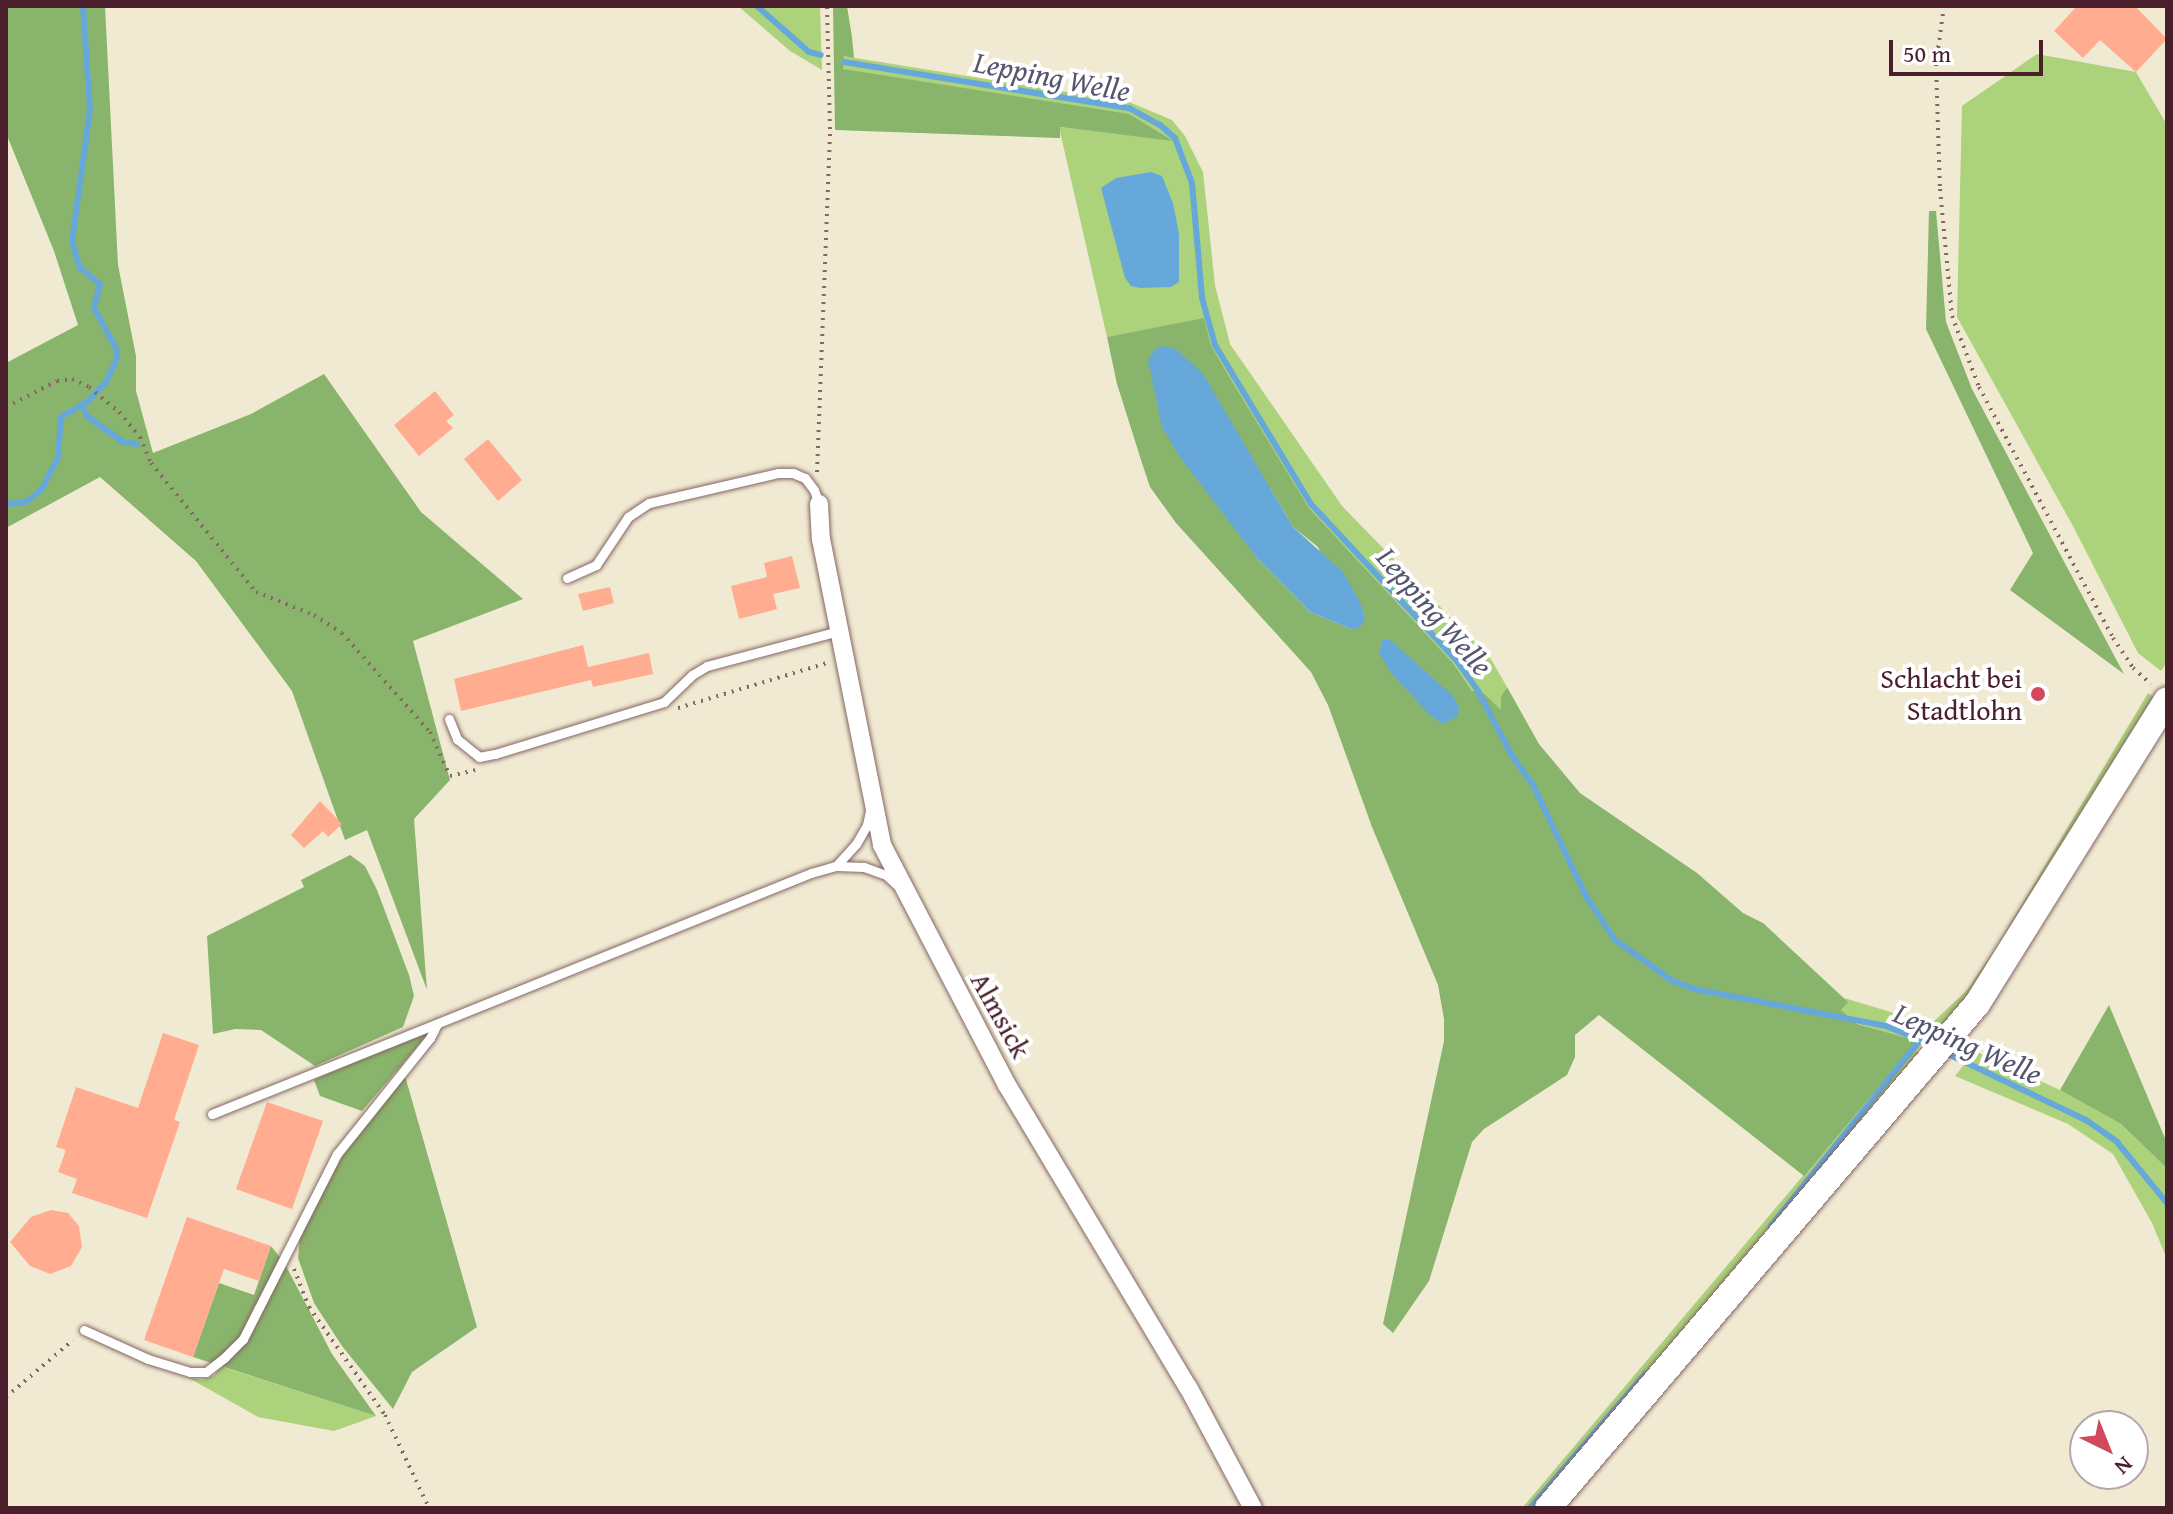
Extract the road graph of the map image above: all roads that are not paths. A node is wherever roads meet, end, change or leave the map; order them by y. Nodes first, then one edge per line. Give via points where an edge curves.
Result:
1 (816, 497) joint
2 (567, 578) dead end
3 (839, 631) junction
4 (2162, 694) edge
5 (449, 719) dead end
6 (871, 804) junction
7 (836, 866) junction
8 (903, 889) junction
9 (437, 1024) junction
10 (212, 1114) dead end
11 (84, 1330) road end
12 (1253, 1508) edge
13 (1548, 1508) edge

1 - 2 lane via 805,478 778,473 649,503 628,517 596,565
1 - 3 street, Almsick
3 - 5 lane via 707,666 664,702 643,711 495,754 479,757 457,739
3 - 6 street, Almsick
4 - 13 street via 2015,947 1955,1033
6 - 7 lane via 867,825
6 - 8 street, Almsick via 882,845
7 - 8 lane via 864,867
7 - 9 lane
8 - 12 street, Almsick via 1007,1085 1188,1387
9 - 10 lane
9 - 11 lane via 337,1154 243,1339 206,1372 148,1359

